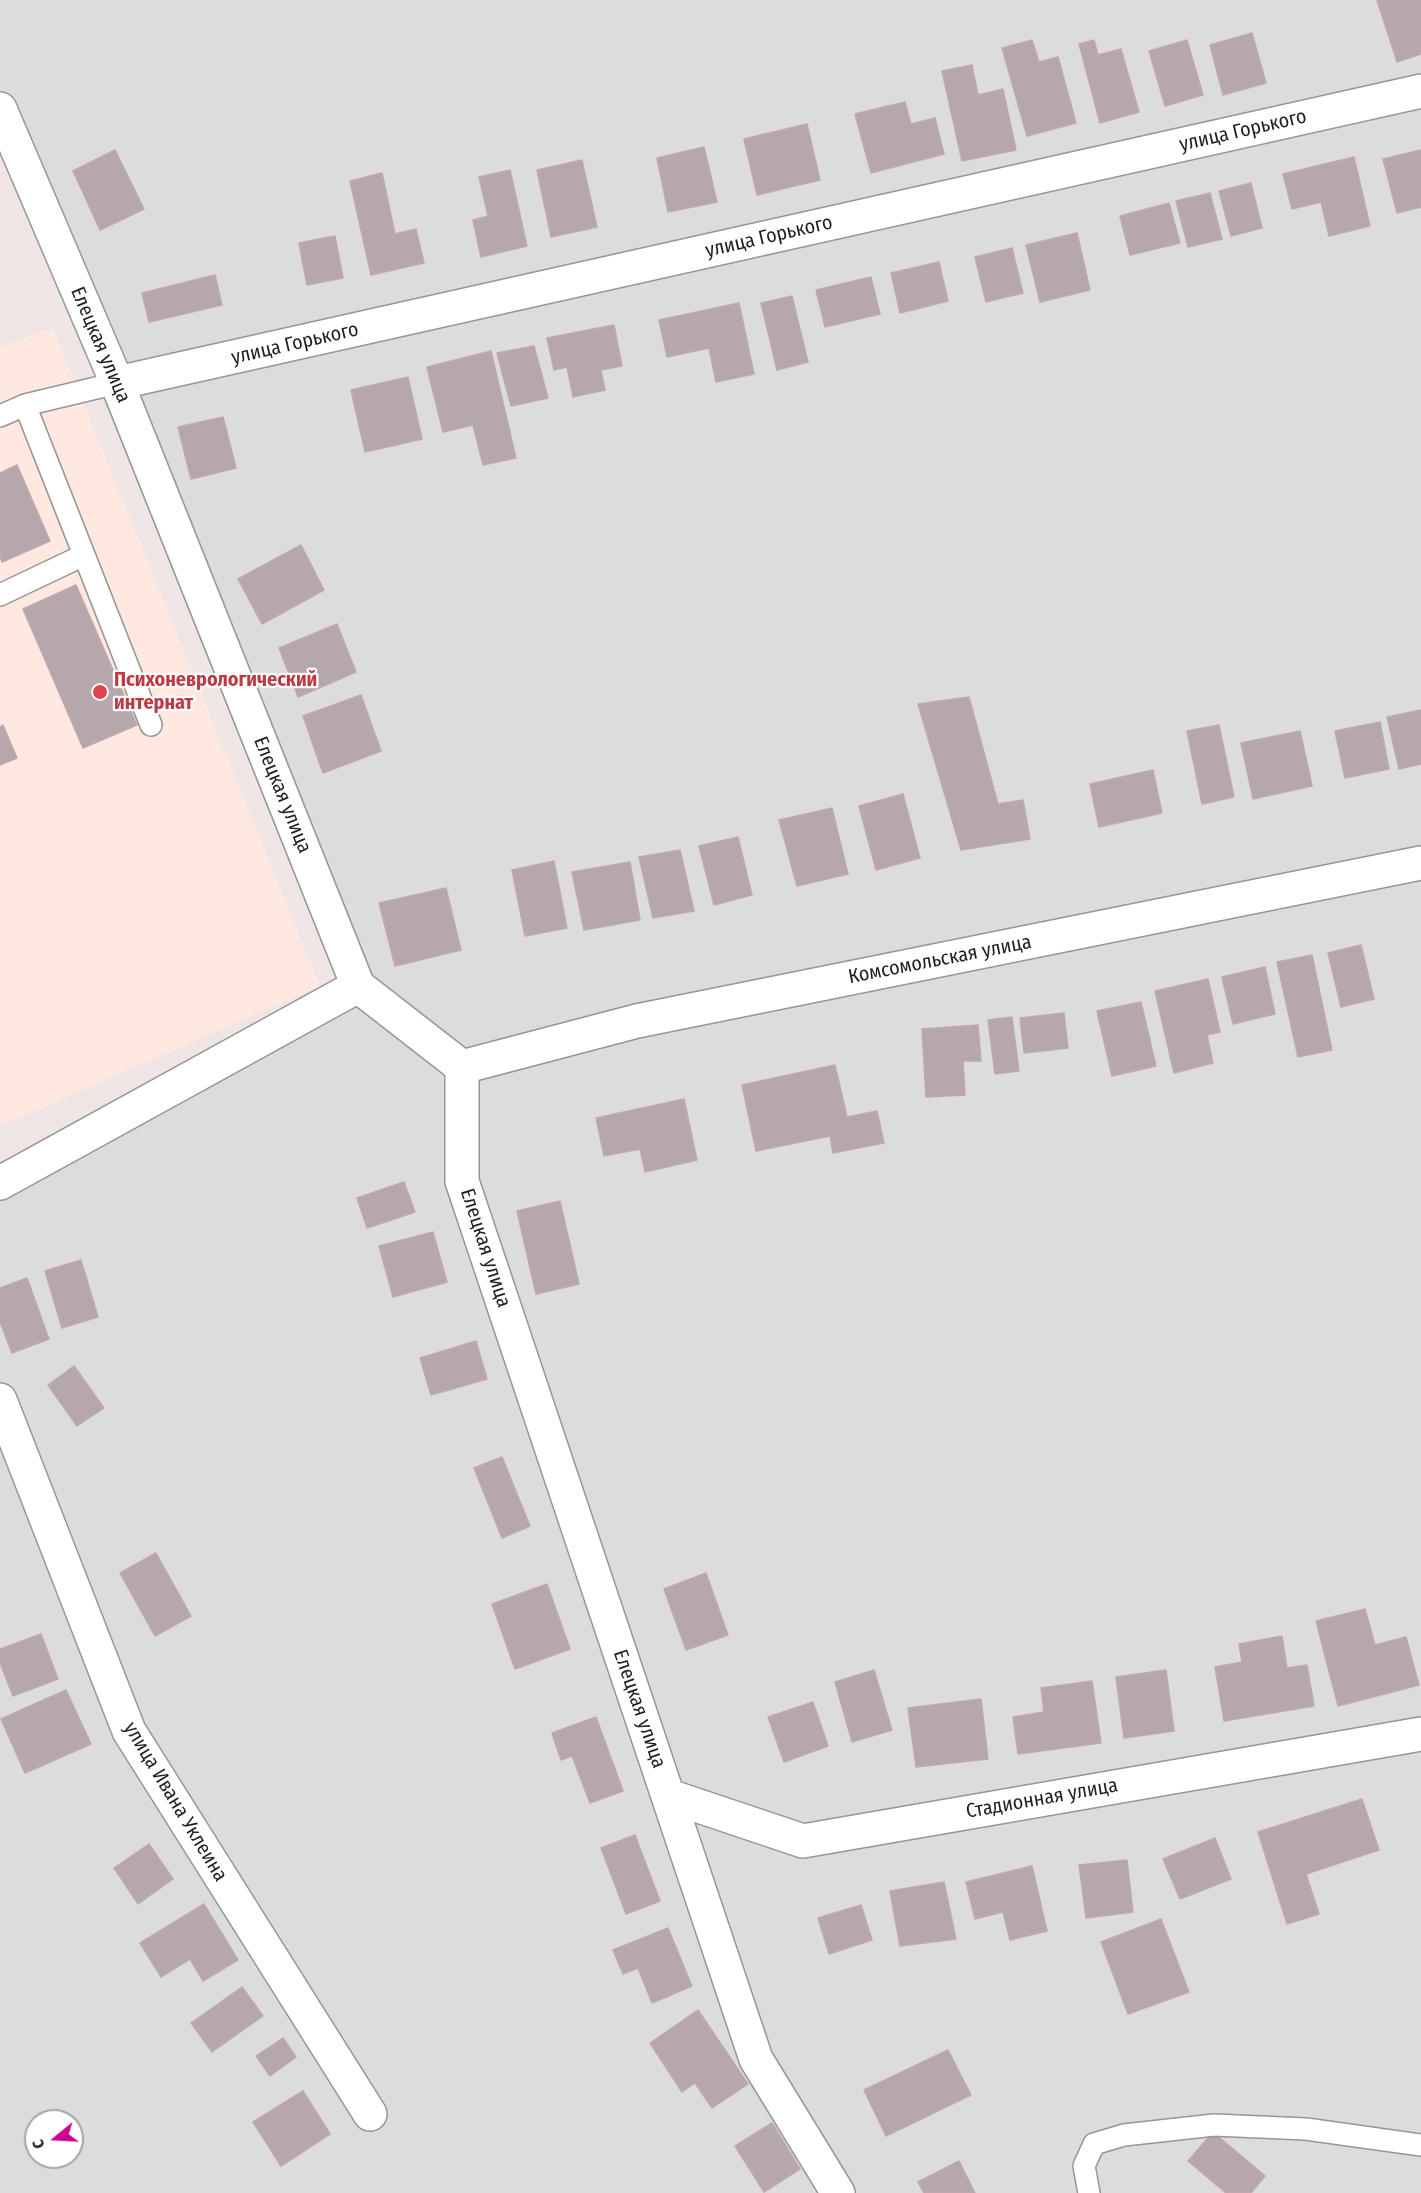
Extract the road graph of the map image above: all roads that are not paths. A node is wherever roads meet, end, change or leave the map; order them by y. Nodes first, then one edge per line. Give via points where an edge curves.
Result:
1 (1421, 91) edge
2 (0, 109) edge
3 (117, 383) junction
4 (25, 405) junction
5 (0, 416) edge
6 (84, 555) junction
7 (0, 595) edge
8 (152, 725) dead end
9 (1421, 863) edge
10 (358, 986) junction
11 (462, 1067) junction
12 (0, 1183) edge
13 (0, 1400) edge
14 (1421, 1734) edge
15 (669, 1796) junction
16 (370, 2114) dead end
17 (1421, 2145) edge
18 (838, 2193) edge
19 (1089, 2193) edge

1 - 3 street, улица Горького
2 - 3 street, Елецкая улица
3 - 4 lane
3 - 10 street, Елецкая улица
4 - 5 lane
4 - 6 lane
6 - 7 lane
6 - 8 lane
9 - 11 street, Комсомольская улица via 636,1022
10 - 11 street
10 - 12 street
11 - 15 street, Елецкая улица via 462,1181
13 - 16 street, улица Ивана Уклеина via 129,1731
14 - 15 street, Стадионная улица via 803,1841
15 - 18 street, Елецкая улица via 756,2059
17 - 19 lane via 1306,2129 1225,2126 1124,2135 1094,2144 1084,2166

